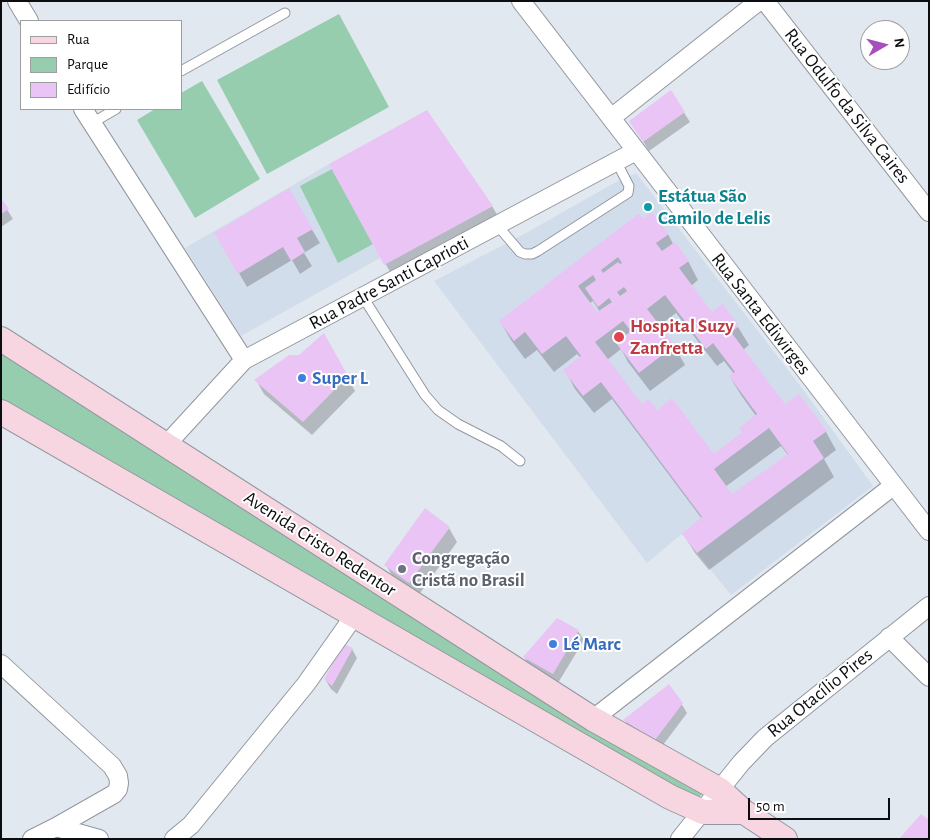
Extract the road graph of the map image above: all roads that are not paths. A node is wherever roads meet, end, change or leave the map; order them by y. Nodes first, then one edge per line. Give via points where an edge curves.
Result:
1 (17, 1) edge
2 (521, 1) edge
3 (759, 1) edge
4 (764, 1) edge
5 (285, 13) dead end
6 (29, 20) edge
7 (182, 70) edge
8 (112, 110) edge
9 (87, 116) edge
10 (611, 118) junction
11 (636, 151) junction
12 (616, 160) junction
13 (929, 212) edge
14 (496, 225) junction
15 (363, 297) junction
16 (1, 339) edge
17 (244, 360) junction
18 (1, 412) edge
19 (166, 445) junction
20 (520, 461) dead end
21 (893, 486) junction
22 (929, 531) edge
23 (929, 606) edge
24 (354, 616) junction
25 (889, 637) junction
26 (1, 664) edge
27 (929, 677) edge
28 (593, 719) junction
29 (720, 790) junction
30 (702, 812) junction
31 (744, 812) junction
32 (56, 827) junction
33 (32, 839) edge
34 (99, 839) edge
35 (174, 839) edge
36 (680, 839) edge
37 (786, 839) edge

1 - 6 street
2 - 10 street, Rua Santa Ediwirges
3 - 10 street
4 - 13 street, Rua Odulfo da Silva Caires
5 - 7 lane
8 - 9 lane
9 - 17 street
10 - 11 street, Rua Santa Ediwirges
11 - 12 street, Rua Padre Santi Caprioti
11 - 21 street, Rua Santa Ediwirges
12 - 14 street, Rua Padre Santi Caprioti
12 - 14 lane via 630,186 628,193 538,251 532,254 520,252
14 - 15 street, Rua Padre Santi Caprioti
15 - 17 street, Rua Padre Santi Caprioti
15 - 20 lane via 424,395 438,410 501,446
16 - 19 main road, Avenida Cristo Redentor
17 - 19 street, Rua Padre Santi Caprioti
18 - 24 main road
19 - 28 main road, Avenida Cristo Redentor
21 - 22 street, Rua Santa Ediwirges
21 - 28 street
23 - 25 street, Rua Otacílio Pires
24 - 30 main road via 670,797
24 - 35 street via 306,684 191,824
25 - 27 street
25 - 29 street, Rua Otacílio Pires via 764,738
26 - 32 street via 112,766 118,776 118,789 114,794
28 - 29 main road, Avenida Cristo Redentor
29 - 30 street, Rua Otacílio Pires
29 - 31 main road, Avenida Cristo Redentor
30 - 31 main road
30 - 36 street, Rua Otacílio Pires
31 - 37 main road, Avenida Cristo Redentor
32 - 33 street
32 - 34 street

